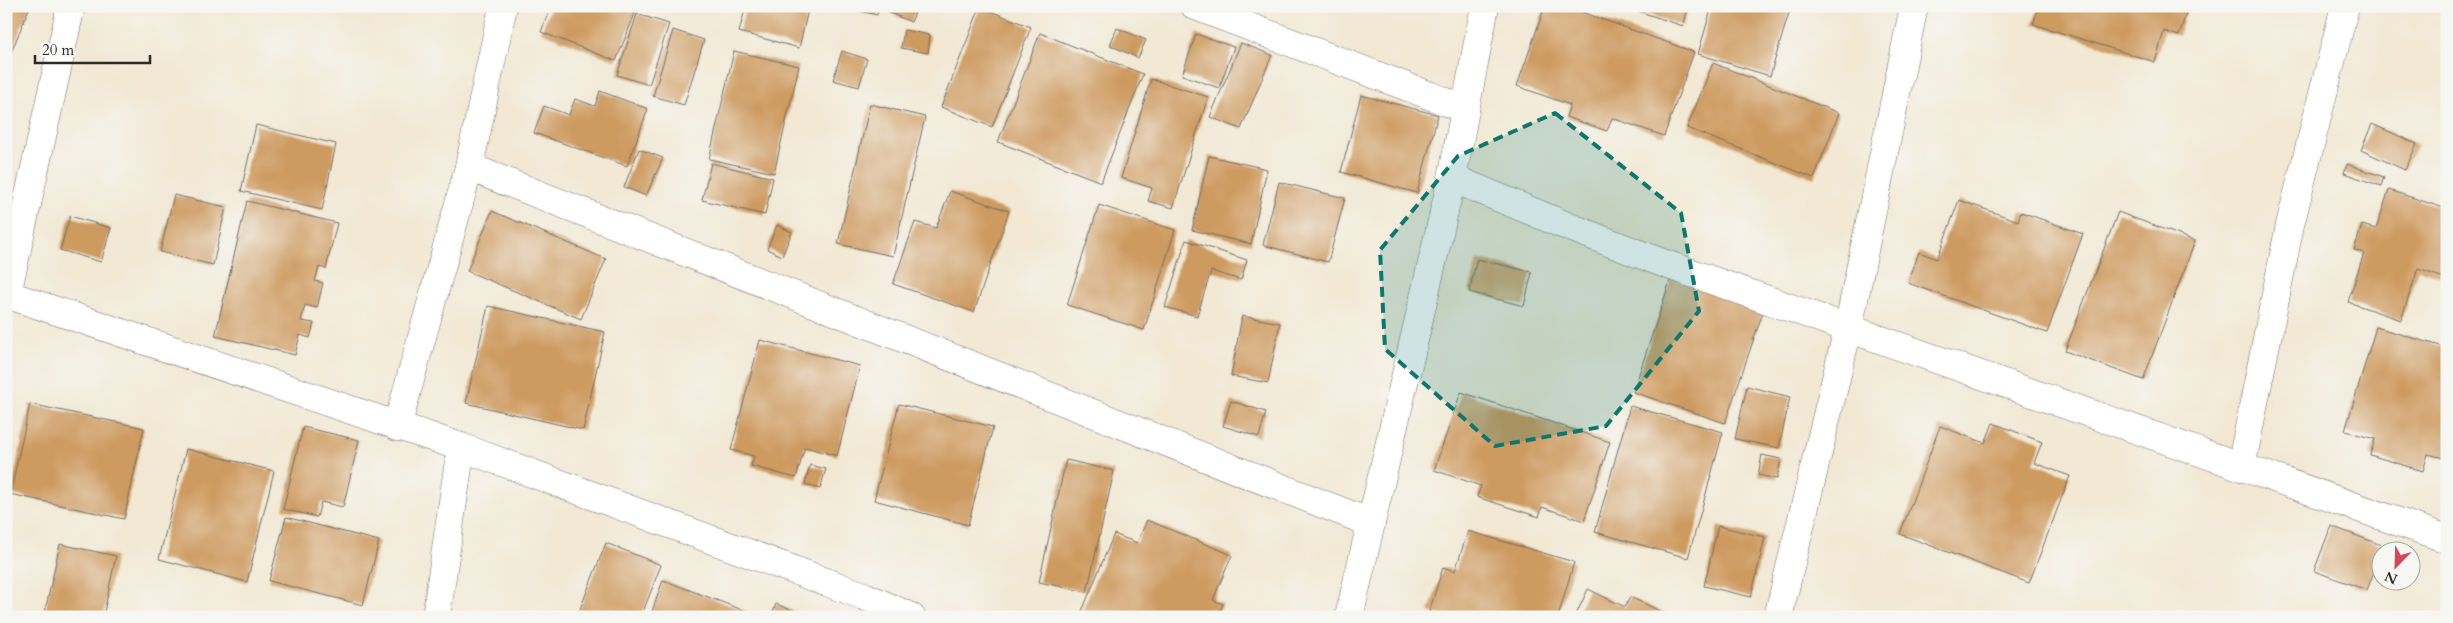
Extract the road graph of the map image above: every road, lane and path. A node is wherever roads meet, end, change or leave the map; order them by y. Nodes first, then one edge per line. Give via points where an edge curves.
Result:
1 (71, 6) edge
2 (503, 6) edge
3 (1195, 6) edge
4 (1485, 6) edge
5 (1914, 6) edge
6 (2345, 6) edge
7 (1465, 108) junction
8 (469, 166) junction
9 (1452, 178) junction
10 (6, 294) edge
11 (1848, 329) junction
12 (397, 427) junction
13 (461, 447) junction
14 (2241, 467) junction
15 (1371, 523) junction
16 (2447, 539) edge
17 (862, 607) edge
18 (436, 617) edge
19 (911, 617) edge
20 (1349, 617) edge
21 (1778, 617) edge

1 - 10 street
2 - 8 street
3 - 7 street
4 - 7 street
5 - 11 street
6 - 14 street via 2290,225
7 - 9 street
8 - 12 street
8 - 15 street
9 - 11 street via 1571,228
9 - 15 street
10 - 12 street
11 - 14 street
11 - 21 street
12 - 13 street
13 - 17 street
13 - 18 street
14 - 16 street
15 - 20 street
17 - 19 street

